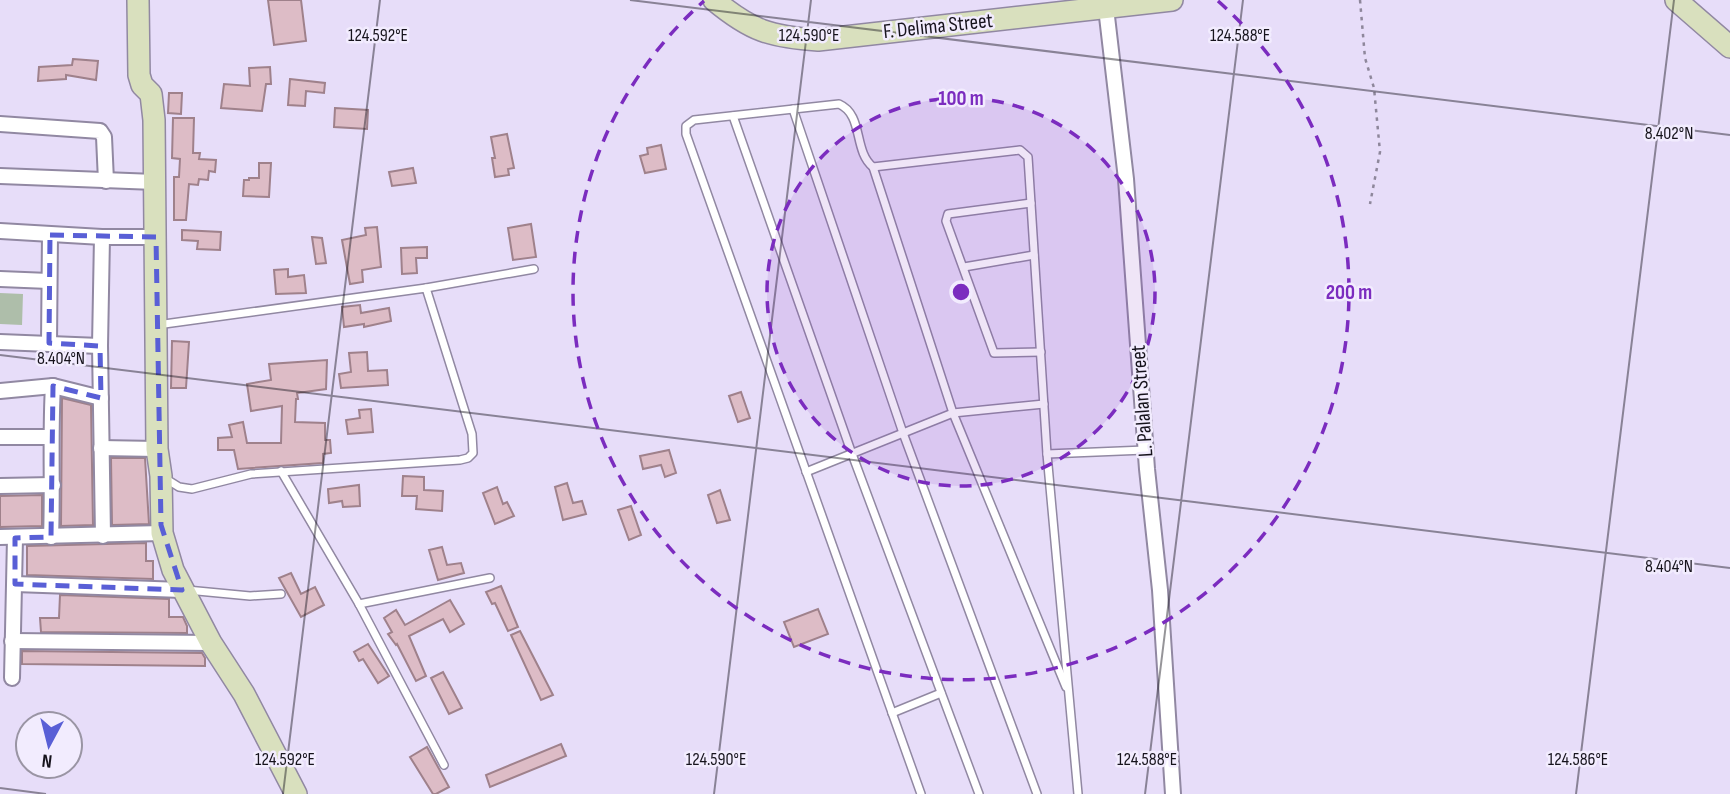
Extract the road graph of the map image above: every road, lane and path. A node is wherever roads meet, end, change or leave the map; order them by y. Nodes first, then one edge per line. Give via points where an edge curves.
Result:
1 (138, 0) edge
2 (714, 0) edge
3 (1172, 0) edge
4 (1360, 0) edge
5 (1676, 0) edge
6 (1106, 8) junction
7 (1730, 47) edge
8 (793, 109) junction
9 (733, 116) junction
10 (0, 124) edge
11 (873, 167) junction
12 (0, 176) edge
13 (106, 181) junction
14 (155, 182) junction
15 (1031, 203) junction
16 (1370, 204) dead end
17 (0, 231) edge
18 (50, 235) junction
19 (102, 237) junction
20 (156, 237) junction
21 (1034, 255) junction
22 (964, 267) junction
23 (534, 269) dead end
24 (0, 279) edge
25 (49, 281) junction
26 (426, 288) junction
27 (156, 325) junction
28 (0, 342) edge
29 (49, 343) junction
30 (100, 346) junction
31 (1041, 352) junction
32 (53, 386) junction
33 (0, 391) edge
34 (101, 398) junction
35 (1044, 404) junction
36 (953, 413) junction
37 (903, 433) junction
38 (0, 437) edge
39 (50, 437) junction
40 (101, 448) junction
41 (157, 449) junction
42 (1146, 450) junction
43 (852, 454) junction
44 (1047, 454) junction
45 (281, 471) junction
46 (806, 472) junction
47 (161, 476) junction
48 (52, 485) junction
49 (0, 486) edge
50 (162, 533) junction
51 (103, 536) junction
52 (8, 537) edge
53 (51, 537) junction
54 (490, 578) dead end
55 (15, 584) junction
56 (182, 590) junction
57 (281, 594) dead end
58 (359, 604) junction
59 (12, 641) junction
60 (211, 643) junction
61 (12, 678) dead end
62 (941, 693) junction
63 (1069, 694) junction
64 (892, 713) junction
65 (444, 765) dead end
66 (296, 794) edge
67 (920, 794) edge
68 (979, 794) edge
69 (1037, 794) edge
70 (1078, 794) edge
71 (1173, 794) edge

1 - 14 street via 138,64 142,85 151,94
2 - 6 street, F. Delima Street via 759,31 818,40
3 - 6 street, F. Delima Street
4 - 16 path via 1380,152
5 - 7 street
6 - 42 street, L. Palalan Street via 1126,179
8 - 9 lane
8 - 11 lane via 839,104 848,108
8 - 37 lane
9 - 43 lane
9 - 46 lane via 694,120 686,126 686,134
10 - 13 street via 100,131
11 - 15 lane via 1020,150 1028,158
11 - 36 lane
12 - 13 street
13 - 14 street
14 - 20 street
15 - 21 lane
15 - 22 lane via 948,214 947,226
17 - 18 street
18 - 19 street
18 - 25 street
19 - 20 street
19 - 30 street
20 - 27 street
21 - 22 lane
21 - 31 lane
22 - 31 lane via 993,353
23 - 26 lane
24 - 25 street
25 - 29 street
26 - 27 lane
26 - 45 lane via 472,434 473,453 460,460
27 - 41 street
28 - 29 street
29 - 30 street
30 - 34 street
31 - 35 lane
32 - 33 street
32 - 34 street
32 - 39 street
34 - 40 street
35 - 36 lane
35 - 44 lane
36 - 37 lane
36 - 63 lane
37 - 43 lane
37 - 69 lane
38 - 39 street
39 - 48 street
40 - 41 street
40 - 51 street
41 - 47 street
42 - 44 lane
42 - 71 street, L. Palalan Street
43 - 46 lane
43 - 62 lane
44 - 63 lane
45 - 47 lane via 192,489
45 - 58 lane
46 - 64 lane
47 - 50 street
48 - 49 street
48 - 53 street
50 - 51 street
50 - 56 street
51 - 53 street
52 - 53 street
52 - 55 street
54 - 58 lane
55 - 56 street
55 - 59 street
56 - 57 lane
56 - 60 street
58 - 65 lane
59 - 60 street
59 - 61 street
60 - 66 street via 244,694
62 - 64 lane
62 - 68 lane
63 - 70 lane
64 - 67 lane

